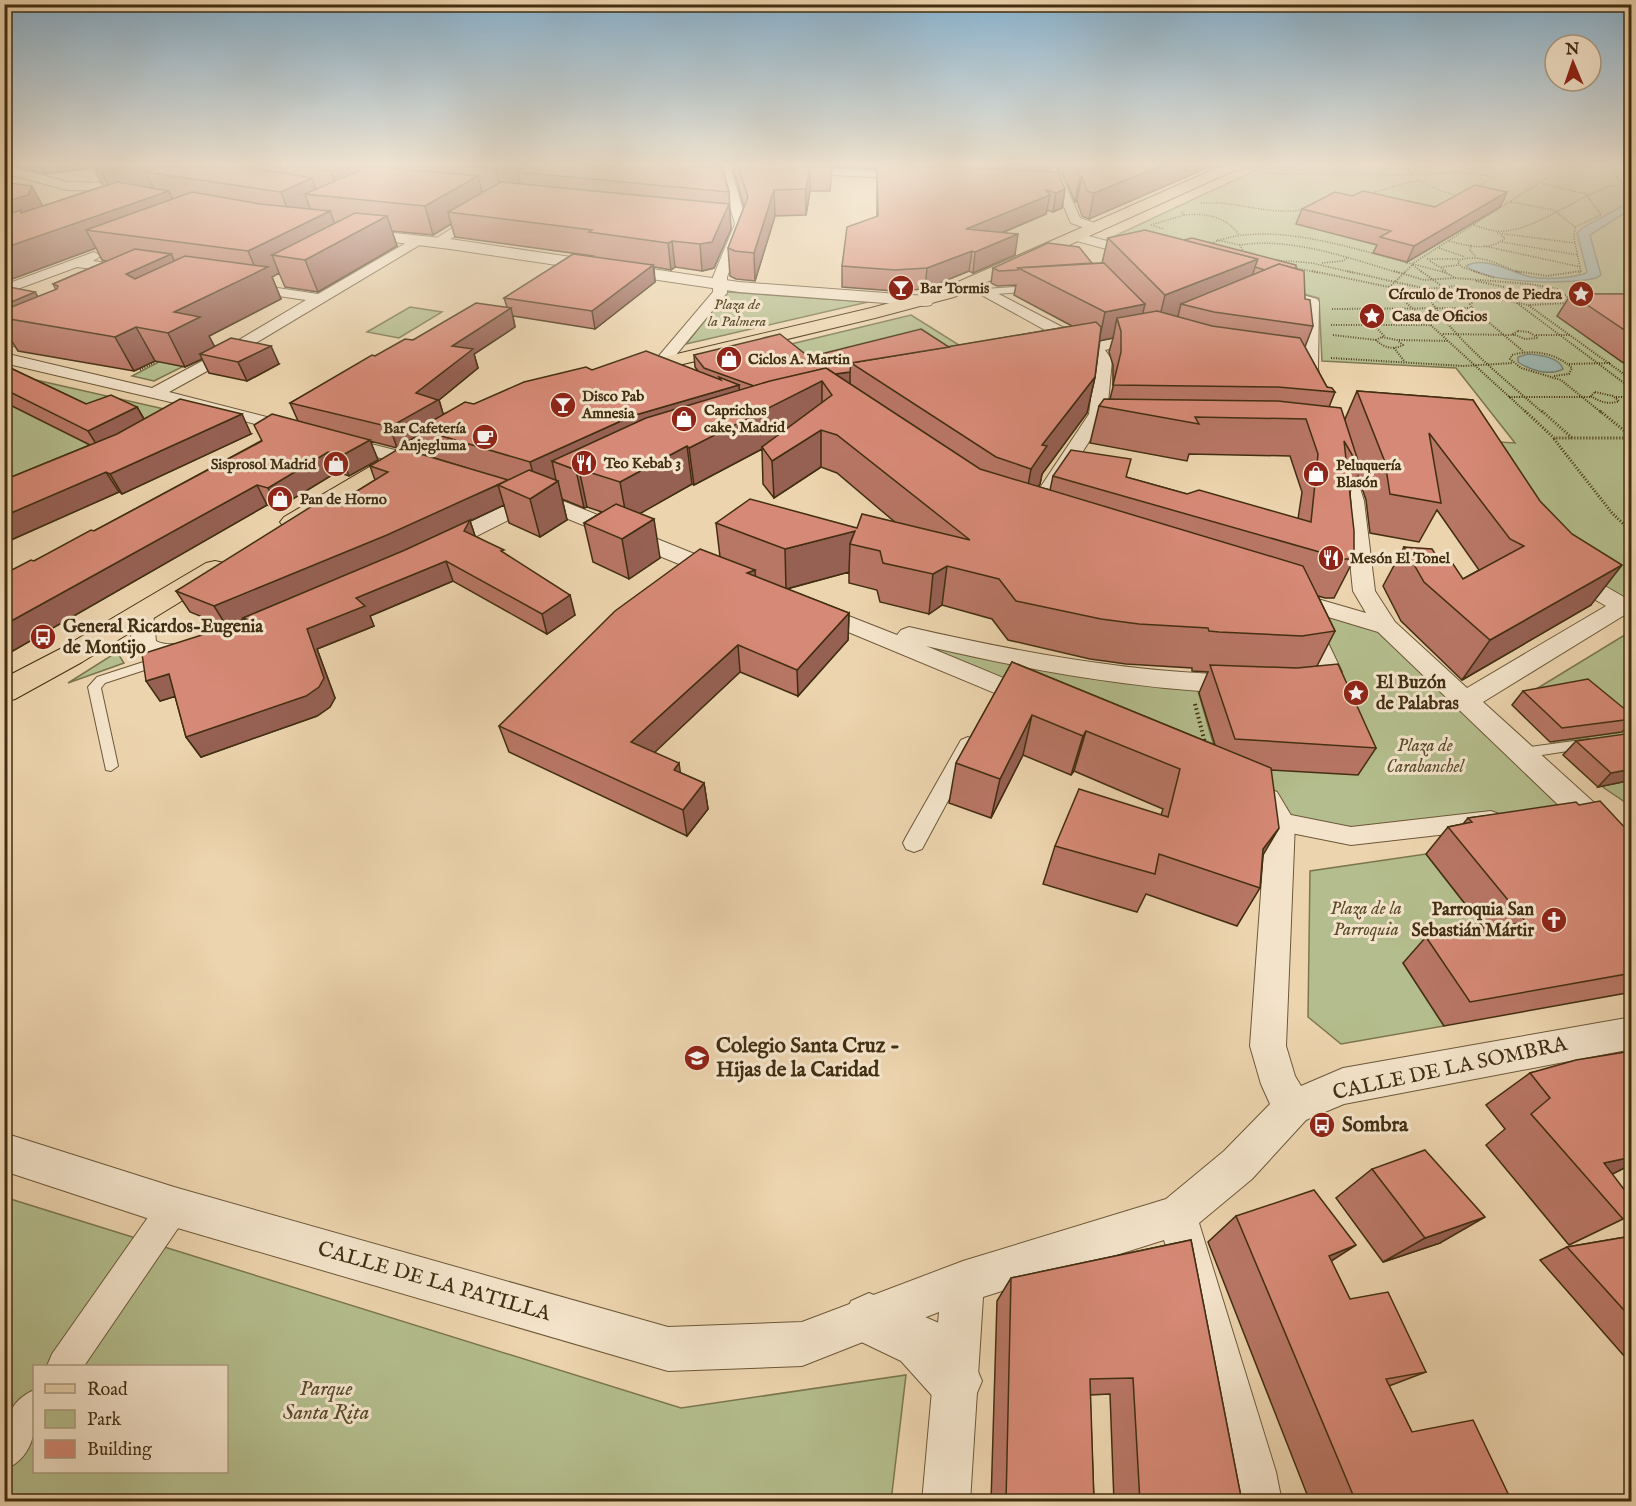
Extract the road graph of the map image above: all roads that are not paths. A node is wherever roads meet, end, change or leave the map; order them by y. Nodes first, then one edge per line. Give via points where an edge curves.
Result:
1 (347, 233) edge
2 (450, 233) edge
3 (733, 233) edge
4 (1090, 233) edge
5 (365, 235) junction
6 (418, 240) junction
7 (436, 242) junction
8 (1076, 244) junction
9 (340, 248) edge
10 (110, 250) edge
11 (1156, 259) edge
12 (78, 263) junction
13 (148, 273) edge
14 (283, 280) dead end
15 (721, 284) junction
16 (230, 285) edge
17 (979, 288) junction
18 (1051, 288) edge
19 (4, 290) edge
20 (264, 290) junction
21 (1260, 290) edge
22 (319, 298) junction
23 (925, 301) junction
24 (43, 332) edge
25 (1154, 333) edge
26 (4, 348) edge
27 (1091, 349) junction
28 (4, 358) edge
29 (1040, 358) edge
30 (660, 369) junction
31 (612, 375) edge
32 (154, 393) junction
33 (200, 404) junction
34 (185, 412) edge
35 (1324, 412) edge
36 (476, 414) edge
37 (1088, 428) junction
38 (1111, 428) edge
39 (1335, 438) edge
40 (400, 458) junction
41 (450, 471) edge
42 (504, 488) edge
43 (558, 489) dead end
44 (536, 498) junction
45 (1052, 525) edge
46 (276, 533) edge
47 (425, 553) edge
48 (235, 557) edge
49 (1554, 567) edge
50 (741, 580) edge
51 (795, 602) edge
52 (141, 613) junction
53 (838, 619) junction
54 (1386, 627) junction
55 (212, 644) edge
56 (183, 651) junction
57 (4, 692) edge
58 (1467, 700) junction
59 (1051, 708) edge
60 (979, 725) edge
61 (1601, 742) edge
62 (1523, 753) junction
63 (111, 766) dead end
64 (1233, 784) edge
65 (1584, 810) junction
66 (1550, 814) edge
67 (1515, 818) edge
68 (1281, 822) junction
69 (914, 843) dead end
70 (1632, 856) edge
71 (1632, 1033) edge
72 (1293, 1107) junction
73 (4, 1152) edge
74 (174, 1208) junction
75 (1177, 1216) junction
76 (963, 1282) junction
77 (869, 1319) junction
78 (64, 1365) edge
79 (955, 1381) junction
80 (33, 1409) edge
81 (4, 1452) edge
82 (946, 1502) edge
83 (1258, 1502) edge

1 - 5 street
2 - 7 street
3 - 15 street
4 - 8 main road
5 - 6 street
5 - 9 street
6 - 7 street
6 - 22 street
7 - 15 street
8 - 11 street
8 - 17 main road
10 - 12 street
12 - 13 street
12 - 19 street
14 - 20 street
15 - 23 street
15 - 30 street via 720,293
16 - 20 street
17 - 18 street
17 - 23 main road
17 - 27 street
20 - 22 street
21 - 35 street via 1312,302 1305,368
22 - 32 street
23 - 30 main road
24 - 26 lane
25 - 27 street
27 - 29 street
27 - 37 street via 1104,360 1098,414
28 - 32 street
30 - 31 main road
32 - 33 street
33 - 34 street
33 - 40 street
36 - 40 main road
37 - 38 street
37 - 45 street via 1020,514
39 - 54 street via 1354,501 1364,591
40 - 41 street
40 - 46 main road
42 - 44 street
43 - 44 street
44 - 47 street
44 - 50 street
48 - 52 main road
49 - 58 street via 1623,606
51 - 53 street
52 - 56 street via 144,645 157,652
52 - 57 main road
53 - 54 street via 1015,659 1182,684 1304,685 1325,680 1330,672 1285,597
53 - 59 street via 994,695
54 - 58 street
55 - 56 street
56 - 63 lane via 101,680 94,687
58 - 62 street
60 - 69 street
61 - 62 lane
62 - 65 street
64 - 68 street via 1267,800
65 - 66 street
65 - 70 street
67 - 68 street via 1351,836
68 - 72 street via 1268,1046 1279,1084
71 - 72 street, CALLE DE LA SOMBRA via 1343,1086
72 - 75 street, CALLE DE LA SOMBRA via 1238,1165
73 - 74 street, CALLE DE LA PATILLA
74 - 77 street, CALLE DE LA PATILLA via 668,1349 802,1344
74 - 78 street
75 - 76 street, CALLE DE LA SOMBRA
75 - 83 street via 1253,1472
76 - 77 street, CALLE DE LA PATILLA
76 - 79 street
77 - 79 street via 920,1342
79 - 82 street
80 - 81 street

